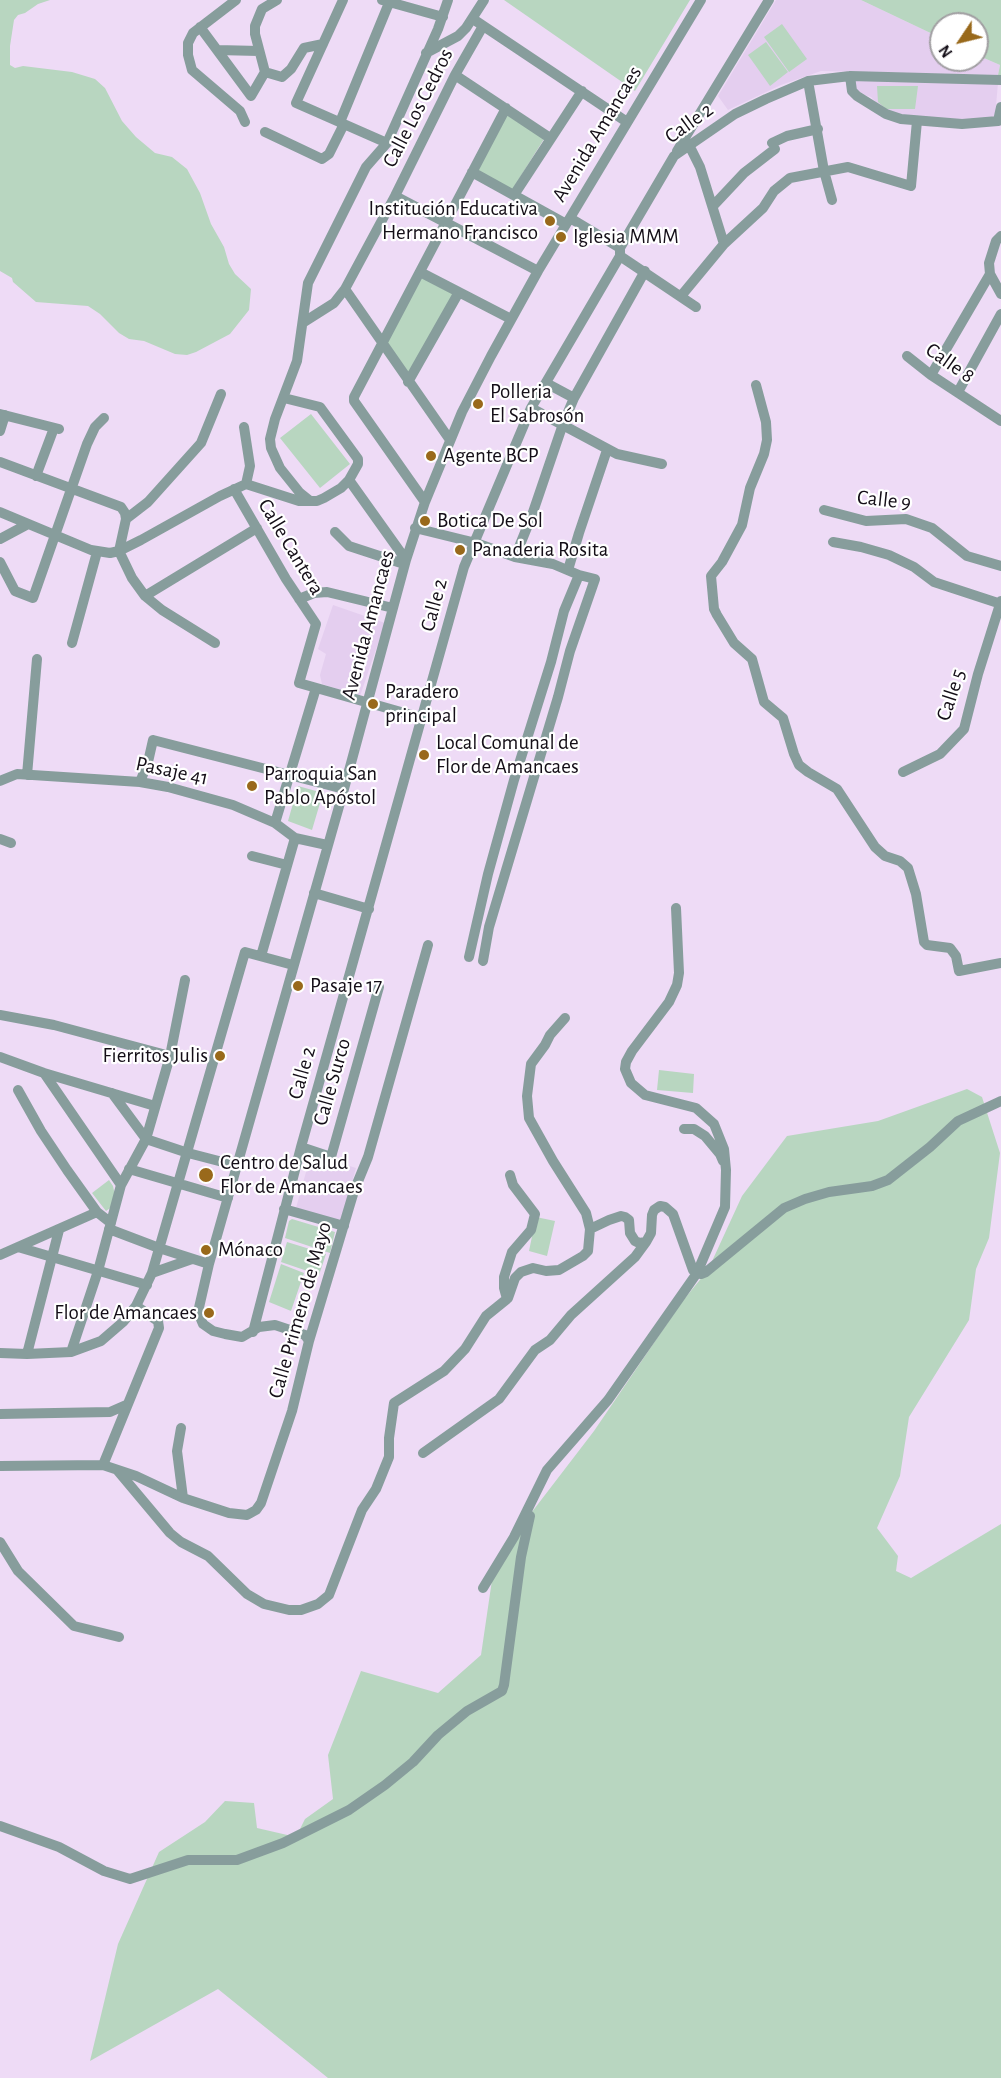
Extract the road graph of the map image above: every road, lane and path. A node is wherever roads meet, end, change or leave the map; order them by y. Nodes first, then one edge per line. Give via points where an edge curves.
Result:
1 (236, 0) edge
2 (277, 0) edge
3 (343, 0) edge
4 (448, 0) edge
5 (483, 0) edge
6 (701, 0) edge
7 (769, 0) edge
8 (386, 1) edge
9 (443, 17) junction
10 (472, 20) junction
11 (483, 26) junction
12 (200, 27) junction
13 (438, 29) junction
14 (458, 36) junction
15 (323, 44) junction
16 (217, 50) junction
17 (259, 51) junction
18 (426, 53) junction
19 (265, 72) junction
20 (455, 75) junction
21 (850, 76) junction
22 (1001, 80) edge
23 (808, 81) junction
24 (1001, 88) edge
25 (582, 92) junction
26 (1001, 107) edge
27 (506, 108) junction
28 (917, 120) junction
29 (245, 122) dead end
30 (627, 122) junction
31 (342, 123) junction
32 (818, 129) junction
33 (265, 132) dead end
34 (550, 138) junction
35 (387, 143) junction
36 (689, 145) junction
37 (674, 156) junction
38 (472, 171) junction
39 (824, 171) junction
40 (514, 195) junction
41 (395, 196) junction
42 (832, 200) dead end
43 (712, 206) junction
44 (568, 221) junction
45 (445, 222) junction
46 (1001, 236) edge
47 (724, 244) junction
48 (620, 252) junction
49 (538, 271) junction
50 (420, 272) junction
51 (645, 272) junction
52 (990, 274) junction
53 (345, 289) junction
54 (459, 292) junction
55 (1001, 294) edge
56 (681, 296) junction
57 (696, 307) dead end
58 (1001, 315) edge
59 (511, 319) junction
60 (304, 322) junction
61 (381, 344) junction
62 (906, 356) dead end
63 (931, 375) junction
64 (408, 382) junction
65 (546, 383) junction
66 (756, 385) dead end
67 (958, 392) junction
68 (221, 394) dead end
69 (284, 398) junction
70 (574, 398) junction
71 (531, 408) junction
72 (3, 415) edge
73 (104, 418) dead end
74 (1000, 419) edge
75 (563, 424) junction
76 (244, 427) dead end
77 (0, 432) edge
78 (450, 440) junction
79 (607, 450) junction
80 (0, 462) edge
81 (662, 464) dead end
82 (36, 476) junction
83 (349, 480) junction
84 (246, 484) junction
85 (73, 489) junction
86 (234, 489) junction
87 (310, 501) junction
88 (424, 502) junction
89 (824, 510) dead end
90 (0, 512) edge
91 (126, 519) junction
92 (28, 524) junction
93 (257, 528) junction
94 (416, 528) junction
95 (335, 532) dead end
96 (56, 536) junction
97 (0, 539) edge
98 (476, 543) junction
99 (833, 543) dead end
100 (119, 551) junction
101 (98, 552) junction
102 (515, 556) junction
103 (0, 562) edge
104 (405, 562) junction
105 (1001, 566) edge
106 (573, 573) junction
107 (145, 596) junction
108 (299, 599) junction
109 (1001, 603) edge
110 (393, 608) junction
111 (72, 643) dead end
112 (215, 643) dead end
113 (37, 659) dead end
114 (316, 688) junction
115 (367, 702) junction
116 (422, 718) junction
117 (903, 772) dead end
118 (27, 775) junction
119 (289, 776) junction
120 (0, 781) edge
121 (140, 782) junction
122 (344, 789) junction
123 (275, 823) junction
124 (295, 838) junction
125 (327, 845) junction
126 (252, 856) dead end
127 (287, 865) junction
128 (314, 893) junction
129 (676, 908) dead end
130 (369, 909) junction
131 (428, 945) dead end
132 (261, 956) junction
133 (468, 957) dead end
134 (483, 961) dead end
135 (1001, 963) edge
136 (293, 965) junction
137 (185, 980) dead end
138 (379, 987) dead end
139 (0, 1015) edge
140 (565, 1018) dead end
141 (170, 1056) junction
142 (0, 1057) edge
143 (44, 1072) junction
144 (18, 1090) dead end
145 (112, 1093) junction
146 (1001, 1101) edge
147 (155, 1106) junction
148 (684, 1129) dead end
149 (146, 1139) junction
150 (301, 1147) junction
151 (188, 1153) junction
152 (238, 1166) junction
153 (129, 1169) junction
154 (726, 1170) junction
155 (510, 1175) dead end
156 (178, 1184) junction
157 (121, 1185) junction
158 (228, 1198) junction
159 (284, 1209) junction
160 (97, 1212) junction
161 (110, 1226) junction
162 (344, 1226) junction
163 (590, 1228) junction
164 (59, 1230) junction
165 (646, 1242) junction
166 (18, 1248) junction
167 (159, 1248) junction
168 (0, 1255) edge
169 (52, 1257) junction
170 (192, 1259) junction
171 (209, 1264) junction
172 (98, 1270) junction
173 (152, 1273) junction
174 (697, 1273) junction
175 (147, 1285) junction
176 (507, 1299) junction
177 (136, 1306) junction
178 (252, 1332) junction
179 (309, 1341) junction
180 (71, 1352) junction
181 (0, 1353) edge
182 (27, 1354) junction
183 (126, 1405) junction
184 (0, 1414) edge
185 (181, 1428) dead end
186 (423, 1453) dead end
187 (103, 1465) junction
188 (0, 1466) edge
189 (116, 1469) junction
190 (534, 1495) junction
191 (183, 1498) junction
192 (0, 1542) edge
193 (483, 1588) dead end
194 (119, 1637) dead end
195 (0, 1826) edge

1 - 12 street
2 - 17 street via 262,9 256,20
3 - 15 street
4 - 9 street
5 - 10 street
6 - 30 street, Avenida Amancaes
7 - 37 street
8 - 9 street
8 - 31 street
9 - 13 street
10 - 11 street
10 - 14 street
11 - 20 street, Calle Los Cedros
11 - 25 street
12 - 16 street
12 - 29 street via 188,40 192,70 240,111
13 - 14 street via 446,35
13 - 18 street
14 - 18 street
15 - 19 street via 304,48 282,77
15 - 31 street via 296,103
16 - 17 street
16 - 19 street via 251,96
17 - 19 street
18 - 35 street
20 - 27 street
20 - 41 street, Calle Los Cedros
21 - 22 street, Calle 2
21 - 23 street, Calle 2
21 - 28 street via 856,96 885,114
22 - 24 street
23 - 32 street
23 - 36 street, Calle 2 via 748,107
25 - 30 street
25 - 34 street
26 - 28 street via 998,121 962,124
27 - 34 street
27 - 38 street
28 - 39 street via 911,186 848,167
30 - 44 street, Avenida Amancaes
31 - 33 street via 329,154 322,159
31 - 35 street
32 - 39 street
32 - 43 street via 787,136
34 - 40 street
35 - 60 street via 366,168 308,283
36 - 37 street, Calle 2
36 - 43 street
37 - 48 street, Calle 2
38 - 40 street
38 - 45 street
39 - 42 street
39 - 47 street via 790,178 780,185 763,208
40 - 44 street
41 - 45 street
41 - 53 street, Calle Los Cedros
43 - 47 street
44 - 48 street
44 - 49 street, Avenida Amancaes
45 - 49 street
45 - 50 street
46 - 52 street via 992,252
47 - 56 street
48 - 51 street
48 - 65 street, Calle 2
49 - 59 street, Avenida Amancaes
50 - 54 street
50 - 61 street
51 - 56 street
51 - 70 street
52 - 55 street
52 - 63 street
53 - 60 street, Calle Los Cedros via 334,303
53 - 61 street
54 - 59 street
54 - 64 street
56 - 57 street
58 - 67 street
59 - 78 street, Avenida Amancaes
60 - 69 street via 297,362
61 - 64 street
61 - 88 street via 354,401
62 - 63 street, Calle 8
63 - 67 street, Calle 8
64 - 78 street
65 - 70 street
65 - 71 street, Calle 2
66 - 135 street via 767,440 742,525 711,576 714,609 734,643 752,659 764,702 783,718 799,765 837,789 871,843 908,868 924,942 950,948 959,971
67 - 74 street, Calle 8
68 - 91 street via 201,443 148,502
69 - 83 street via 314,404 324,411 358,459
69 - 87 street via 272,431 271,448 280,468
70 - 75 street
71 - 75 street
71 - 98 street, Calle 2
72 - 77 street
72 - 82 street via 56,428
73 - 85 street via 91,436
75 - 79 street
75 - 102 street
76 - 84 street via 250,466
78 - 88 street, Avenida Amancaes
79 - 81 street
79 - 106 street via 579,533
80 - 82 street
82 - 85 street
83 - 87 street via 324,498
83 - 104 street
84 - 86 street
84 - 87 street
85 - 91 street via 121,507
85 - 96 street
86 - 93 street, Calle Cantera
86 - 100 street
88 - 94 street, Avenida Amancaes
89 - 105 street, Calle 9 via 866,521 906,519 932,528 967,556
90 - 92 street
91 - 100 street
92 - 96 street
92 - 97 street
93 - 107 street
93 - 108 street, Calle Cantera
94 - 98 street
94 - 104 street, Avenida Amancaes
95 - 104 street via 349,546
96 - 101 street
96 - 103 street via 33,598 15,591
98 - 102 street
98 - 116 street, Calle 2 via 464,567
99 - 109 street via 889,555 934,582
100 - 101 street
100 - 107 street
101 - 111 street
102 - 106 street
104 - 110 street, Avenida Amancaes
106 - 133 street
106 - 134 street via 595,579 489,927
107 - 112 street
108 - 110 street via 327,592
108 - 114 street, Calle Cantera via 316,624 299,682
109 - 117 street, Calle 5 via 964,729 940,754
110 - 115 street, Avenida Amancaes
113 - 118 street
114 - 115 street
114 - 119 street
115 - 116 street
115 - 122 street, Avenida Amancaes
116 - 130 street, Calle 2
118 - 120 street, Pasaje 41 via 17,774
118 - 121 street, Pasaje 41
119 - 121 street via 153,740
119 - 122 street
119 - 123 street
121 - 123 street, Pasaje 41 via 233,805
122 - 125 street, Avenida Amancaes
123 - 124 street, Pasaje 41
124 - 125 street, Pasaje 41
124 - 127 street
125 - 128 street, Avenida Amancaes
126 - 127 street
127 - 132 street
128 - 130 street
128 - 136 street, Avenida Amancaes
129 - 154 street via 677,985 632,1051 625,1069 631,1083 645,1095 687,1105 706,1115 720,1137
130 - 150 street, Calle 2
131 - 162 street, Calle Primero de Mayo via 368,1157
132 - 136 street
132 - 151 street via 245,952
136 - 152 street, Avenida Amancaes
137 - 141 street
138 - 150 street, Calle Surco via 331,1156
139 - 141 street
140 - 163 street via 531,1064 527,1096 530,1118 586,1213
141 - 147 street
142 - 143 street
143 - 145 street
143 - 157 street
144 - 160 street
145 - 147 street
145 - 149 street
146 - 174 street via 958,1120 888,1180 805,1198 784,1208 711,1268
147 - 149 street
148 - 154 street via 705,1136 720,1154
149 - 151 street
149 - 153 street
150 - 159 street, Calle 2
151 - 152 street
151 - 156 street
152 - 158 street, Avenida Amancaes
153 - 156 street
153 - 157 street
154 - 174 street via 725,1207
155 - 176 street via 535,1214 531,1230 512,1252 504,1277
156 - 158 street
156 - 167 street
157 - 161 street
158 - 171 street, Avenida Amancaes
159 - 162 street
159 - 178 street, Calle 2
160 - 161 street
160 - 164 street
161 - 167 street
161 - 172 street
162 - 179 street, Calle Primero de Mayo
163 - 165 street via 621,1216 628,1220 635,1241
163 - 176 street via 588,1251 583,1256 559,1270 526,1269 515,1278
164 - 166 street
164 - 169 street
165 - 174 street via 654,1210 665,1207 673,1214 690,1265
165 - 186 street via 635,1257 570,1315 550,1340 535,1350 499,1399
166 - 168 street
166 - 169 street
167 - 170 street
167 - 173 street
169 - 172 street
169 - 182 street
170 - 171 street
170 - 173 street
171 - 178 street, Avenida Amancaes via 198,1312 200,1321 213,1331 242,1337
172 - 175 street
172 - 180 street
173 - 175 street
174 - 190 street via 608,1400 547,1470
175 - 177 street
176 - 189 street via 486,1316 465,1349 444,1371 394,1403 389,1457 362,1510 329,1595 318,1604 289,1610 264,1604 247,1594 208,1556 170,1533
177 - 180 street via 101,1341
177 - 183 street via 159,1325
178 - 179 street via 274,1325 305,1335
179 - 191 street, Calle Primero de Mayo via 292,1411 256,1510 237,1515
180 - 182 street
181 - 182 street
183 - 184 street via 110,1412
183 - 187 street
185 - 191 street via 177,1451
187 - 188 street
187 - 189 street
189 - 191 street
190 - 193 street via 514,1538
190 - 195 street via 502,1691 467,1711 413,1762 349,1810 283,1843 237,1860 188,1860 130,1879
192 - 194 street via 18,1571 74,1626

